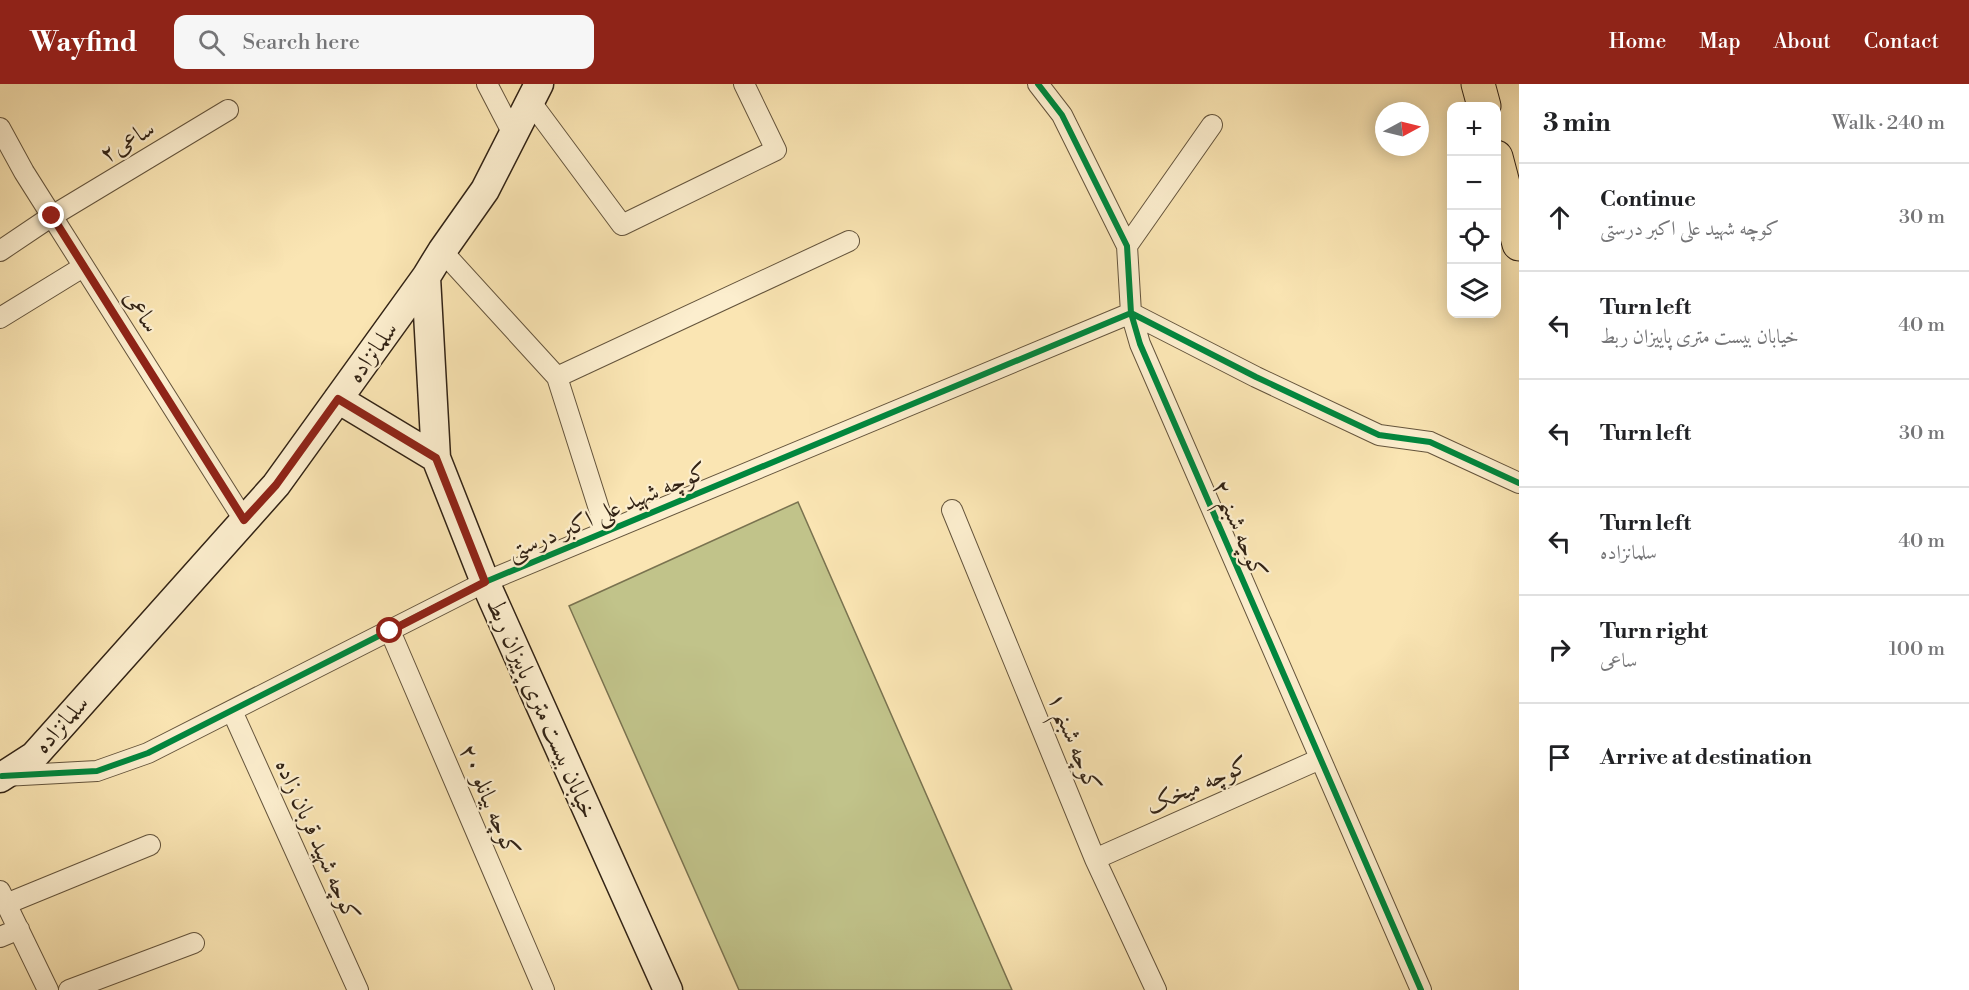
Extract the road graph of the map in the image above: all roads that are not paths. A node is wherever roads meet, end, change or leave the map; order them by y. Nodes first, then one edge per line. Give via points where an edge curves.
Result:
1 (487, 84) edge
2 (744, 84) edge
3 (1038, 84) edge
4 (1478, 84) edge
5 (534, 93) edge
6 (1483, 102) edge
7 (228, 110) dead end
8 (1212, 125) dead end
9 (0, 128) edge
10 (513, 134) junction
11 (1501, 173) edge
12 (52, 216) junction
13 (849, 241) dead end
14 (1519, 244) edge
15 (1127, 246) junction
16 (0, 251) edge
17 (442, 251) junction
18 (83, 267) junction
19 (426, 277) junction
20 (1131, 313) junction
21 (0, 318) edge
22 (557, 377) junction
23 (338, 399) junction
24 (436, 458) junction
25 (1519, 483) edge
26 (952, 510) dead end
27 (244, 520) junction
28 (606, 531) junction
29 (485, 582) junction
30 (390, 631) junction
31 (232, 711) junction
32 (1320, 759) junction
33 (1, 777) edge
34 (150, 845) dead end
35 (1095, 859) junction
36 (3, 897) edge
37 (19, 929) junction
38 (0, 937) edge
39 (194, 943) dead end
40 (48, 990) edge
41 (69, 990) edge
42 (358, 990) edge
43 (544, 990) edge
44 (668, 990) edge
45 (1155, 990) edge
46 (1420, 990) edge

1 - 10 street
2 - 5 street via 776,150 622,225
3 - 15 street, کوچه شبنم ۲ via 1062,115
4 - 6 highway
5 - 10 street, سلمانزاده
7 - 12 street, ساعی۲
8 - 15 street
9 - 12 street, ساعی
10 - 17 street, سلمانزاده via 485,190
11 - 14 highway
12 - 16 street, ساعی۲
12 - 18 street, ساعی
13 - 22 street
15 - 20 street, کوچه شبنم ۲
17 - 19 street, سلمانزاده
17 - 22 street
18 - 21 street
18 - 27 street, ساعی
19 - 23 street, سلمانزاده
19 - 24 street, خیابان بیست متری پاییزان ربط
20 - 25 street via 1379,435 1430,442
20 - 28 street, کوچه شهید علی اکبر درستی
20 - 32 street, کوچه شبنم ۲ via 1140,344
22 - 28 street
23 - 24 street
23 - 27 street, سلمانزاده via 276,485
24 - 29 street, خیابان بیست متری پاییزان ربط
26 - 35 street, کوچه شبنم ۱
27 - 33 street, سلمانزاده via 34,756
28 - 29 street, کوچه شهید علی اکبر درستی
29 - 30 street, کوچه شهید علی اکبر درستی
29 - 44 street, خیابان بیست متری پاییزان ربط
30 - 31 street, کوچه شهید علی اکبر درستی
30 - 43 street, کوچه بیانلو ۲۰
31 - 33 street, کوچه شهید علی اکبر درستی via 148,753 97,771
31 - 42 street, کوچه شهید قربان زاده
32 - 35 street, کوچه میخک
32 - 46 street, کوچه شبنم ۲
34 - 36 street
35 - 45 street, کوچه شبنم ۱
36 - 37 street
37 - 38 street
37 - 40 street
39 - 41 street

